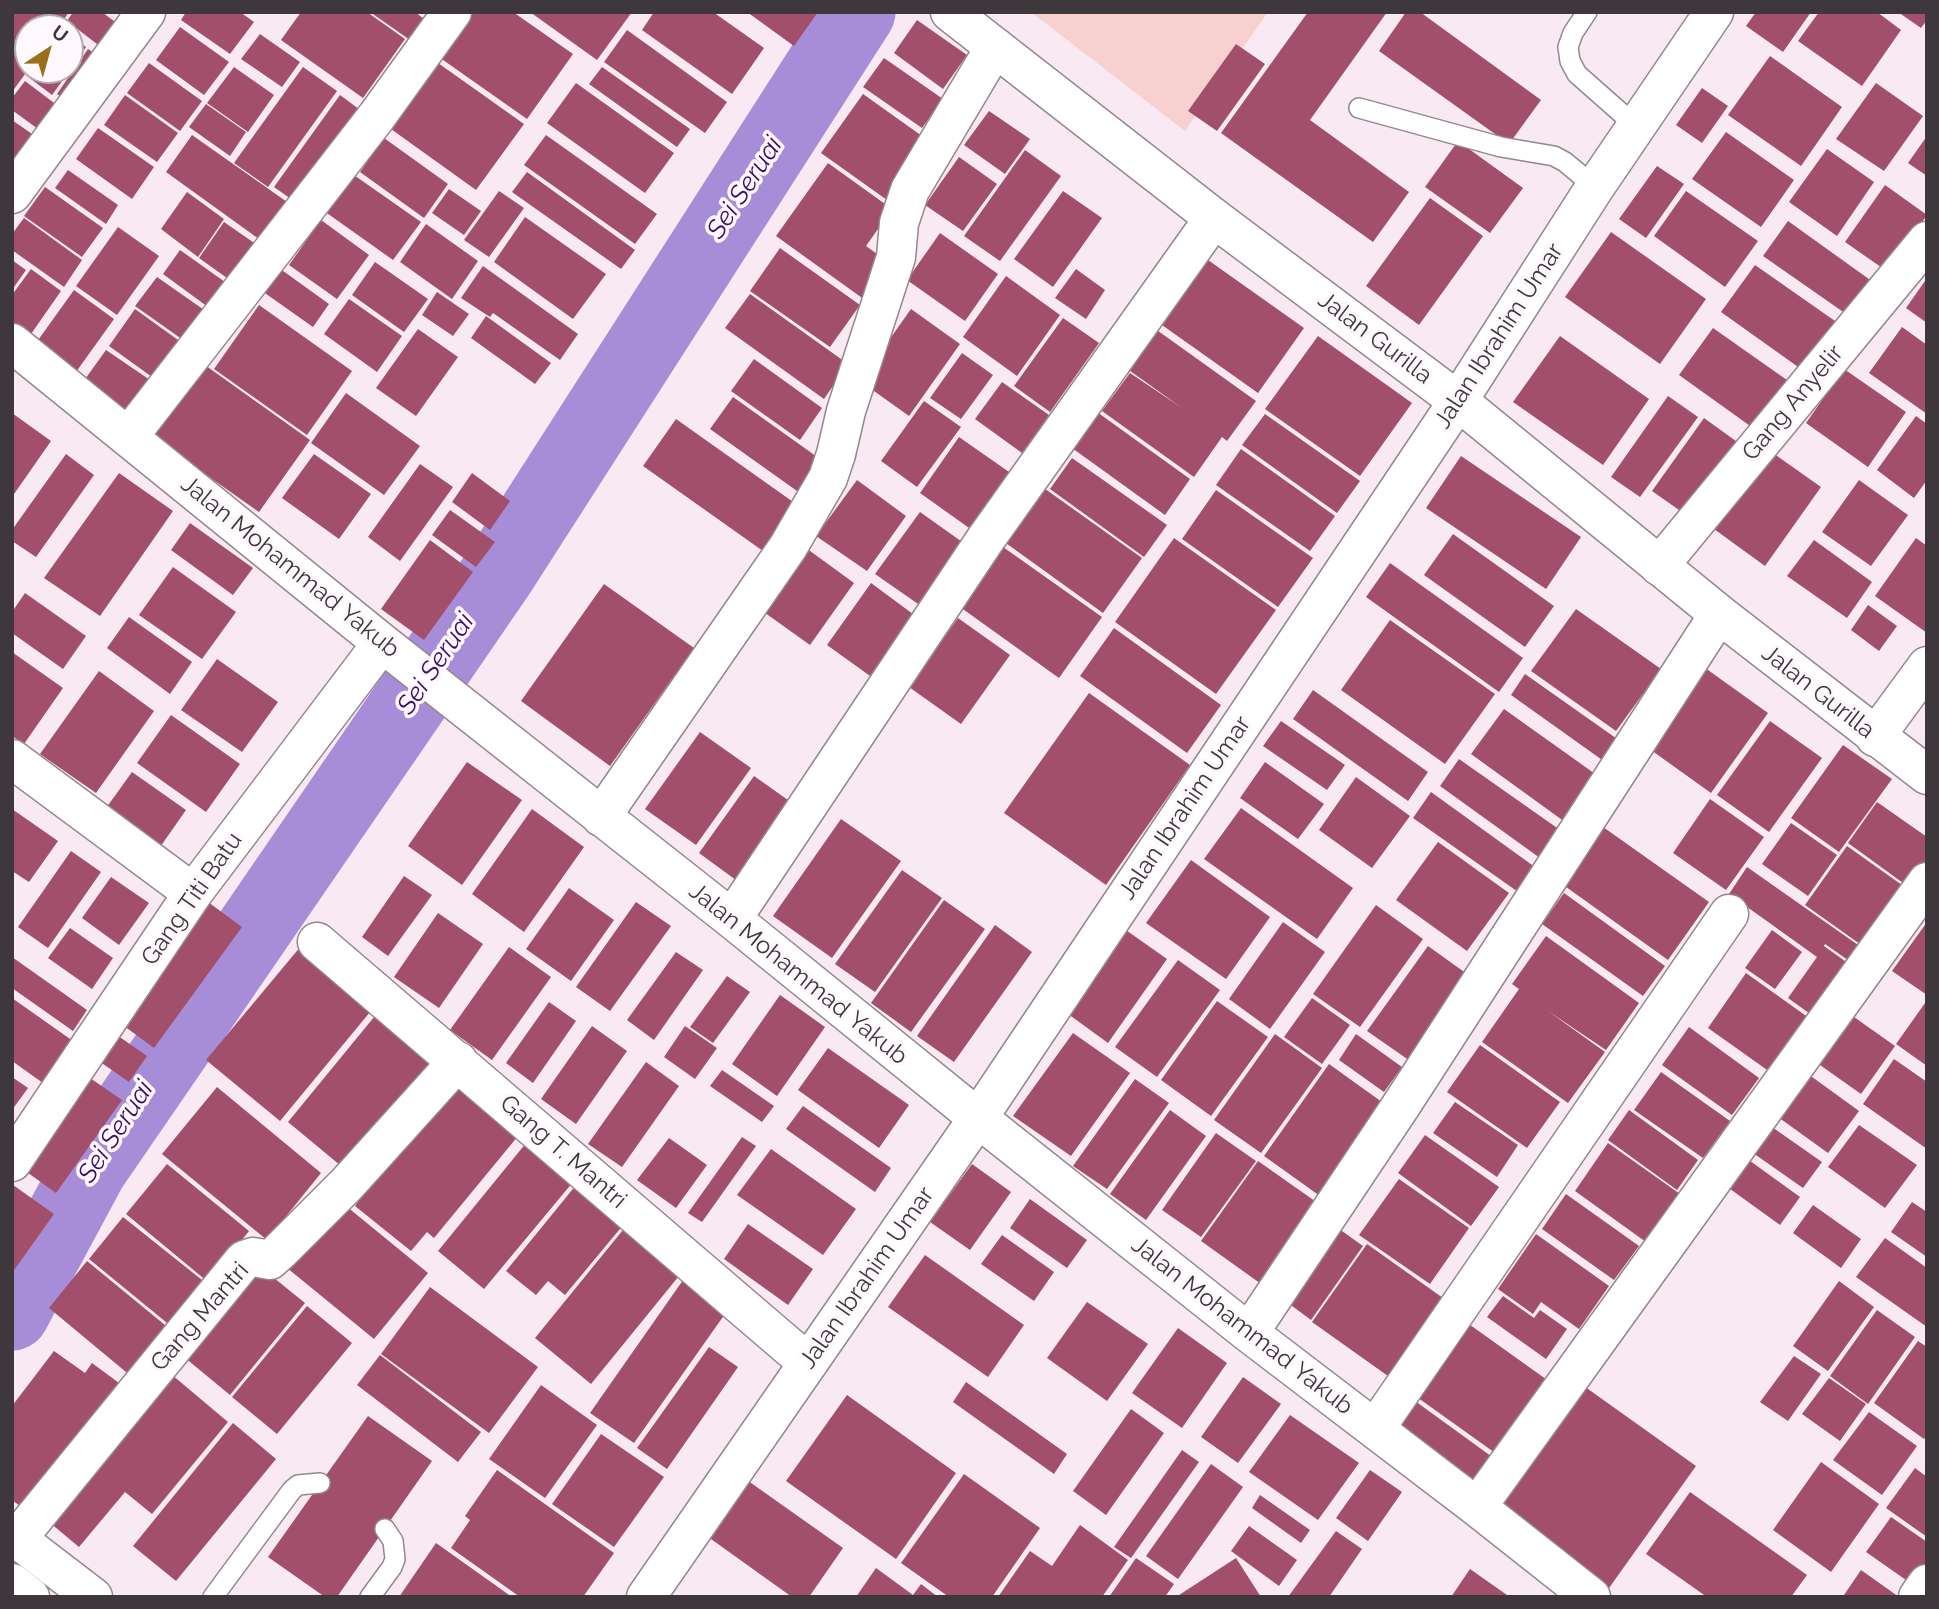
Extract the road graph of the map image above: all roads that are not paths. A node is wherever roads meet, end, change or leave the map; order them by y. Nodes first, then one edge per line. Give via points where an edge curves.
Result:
1 (146, 12) edge
2 (452, 12) edge
3 (1587, 12) edge
4 (1714, 12) edge
5 (952, 14) edge
6 (995, 47) junction
7 (1359, 108) dead end
8 (1637, 127) junction
9 (1595, 187) junction
10 (12, 194) edge
11 (1214, 218) junction
12 (1927, 241) edge
13 (18, 359) edge
14 (1458, 401) junction
15 (129, 436) junction
16 (1659, 565) junction
17 (1719, 614) junction
18 (394, 653) junction
19 (1927, 666) edge
20 (1875, 737) junction
21 (12, 759) edge
22 (1927, 775) edge
23 (601, 817) junction
24 (1927, 882) edge
25 (193, 893) junction
26 (1729, 914) dead end
27 (732, 919) junction
28 (317, 942) dead end
29 (458, 1061) junction
30 (978, 1118) junction
31 (18, 1141) edge
32 (1249, 1333) junction
33 (808, 1363) junction
34 (1375, 1429) junction
35 (320, 1483) dead end
36 (1477, 1507) junction
37 (385, 1529) dead end
38 (15, 1537) edge
39 (12, 1583) edge
40 (1927, 1584) edge
41 (30, 1597) edge
42 (93, 1597) edge
43 (213, 1597) edge
44 (370, 1597) edge
45 (646, 1597) edge
46 (1591, 1597) edge
47 (1918, 1597) edge

1 - 10 street
2 - 15 street
3 - 8 lane via 1568,47 1570,61 1577,74
4 - 8 street, Jalan Ibrahim Umar
5 - 6 street, Jalan Gurilla
6 - 11 street, Jalan Gurilla
6 - 23 street via 909,190 899,223 896,257 828,478 788,547
7 - 9 lane via 1502,148 1554,156
8 - 9 street, Jalan Ibrahim Umar
9 - 14 street, Jalan Ibrahim Umar
11 - 14 street, Jalan Gurilla
11 - 27 street via 985,540
12 - 16 street, Gang Anyelir
13 - 15 street, Jalan Mohammad Yakub
14 - 16 street, Jalan Gurilla
14 - 30 street, Jalan Ibrahim Umar
15 - 18 street, Jalan Mohammad Yakub
16 - 17 street, Jalan Gurilla
17 - 20 street, Jalan Gurilla
17 - 32 street
18 - 23 street, Jalan Mohammad Yakub
18 - 25 street, Gang Titi Batu
19 - 20 street
20 - 22 street, Jalan Gurilla
21 - 25 street
23 - 27 street, Jalan Mohammad Yakub
24 - 36 street
25 - 31 street, Gang Titi Batu
26 - 34 street
27 - 30 street, Jalan Mohammad Yakub
28 - 29 street, Gang T. Mantri
29 - 33 street, Gang T. Mantri
29 - 38 street, Gang Mantri via 280,1251 270,1260 244,1260
30 - 32 street, Jalan Mohammad Yakub
30 - 33 street, Jalan Ibrahim Umar
32 - 34 street, Jalan Mohammad Yakub
33 - 45 street, Jalan Ibrahim Umar
34 - 36 street, Jalan Mohammad Yakub
35 - 43 lane via 292,1490
36 - 46 street, Jalan Mohammad Yakub
37 - 44 lane via 393,1541 394,1559
38 - 42 street
39 - 41 street
40 - 47 street

